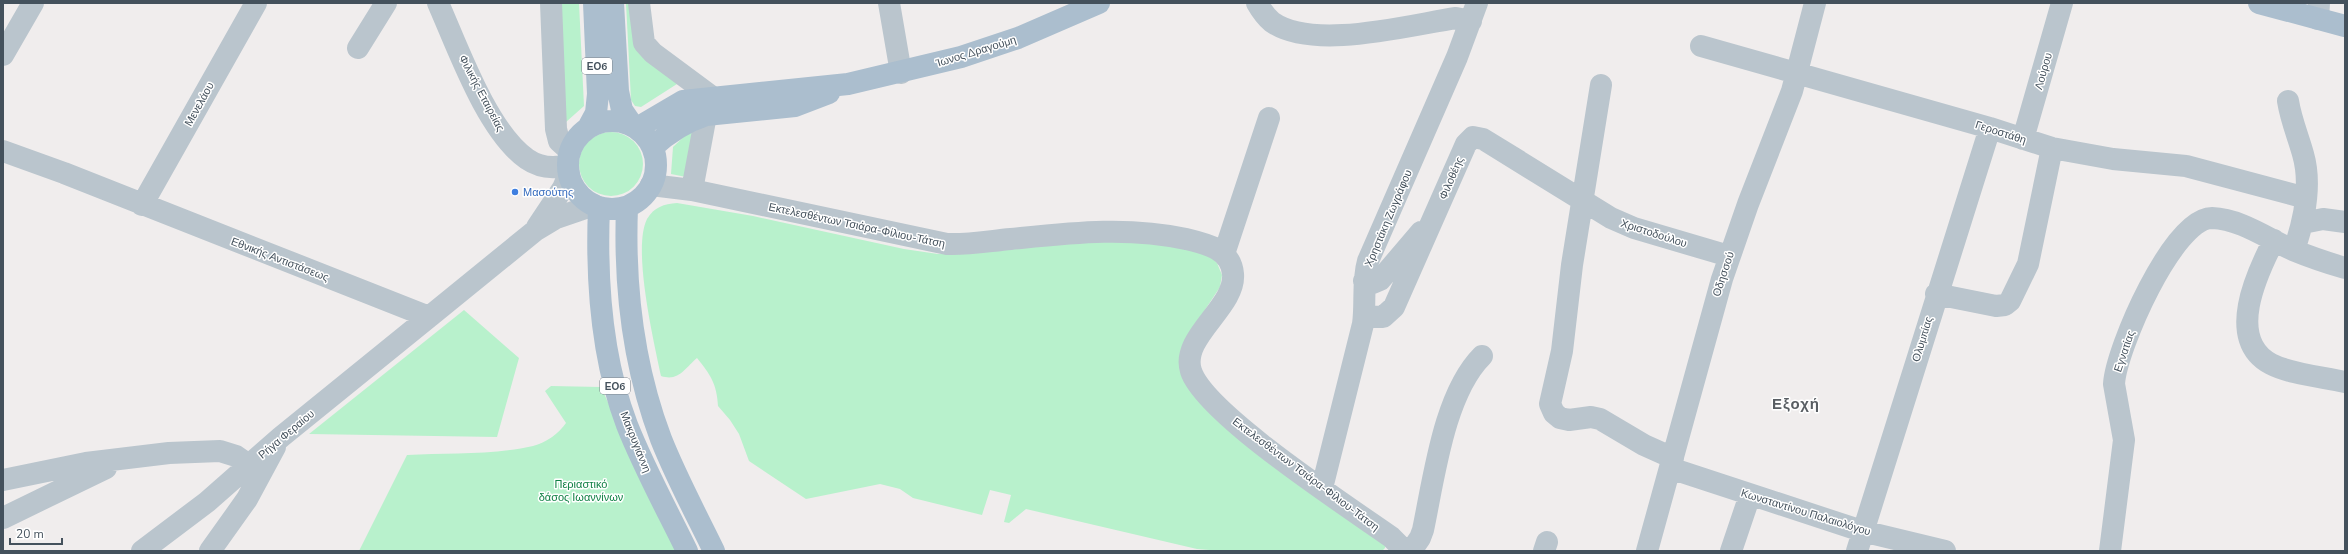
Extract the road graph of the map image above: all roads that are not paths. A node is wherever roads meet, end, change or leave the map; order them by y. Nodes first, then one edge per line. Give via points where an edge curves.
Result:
1 (32, 3) edge
2 (256, 3) edge
3 (386, 3) edge
4 (551, 3) edge
5 (594, 3) edge
6 (613, 3) edge
7 (639, 3) edge
8 (890, 3) edge
9 (1099, 3) edge
10 (1257, 3) edge
11 (1815, 3) edge
12 (2062, 3) edge
13 (2259, 3) edge
14 (439, 5) edge
15 (2319, 11) edge
16 (1474, 12) edge
17 (2345, 26) edge
18 (1701, 46) dead end
19 (358, 48) dead end
20 (3, 55) edge
21 (1797, 72) junction
22 (901, 73) junction
23 (1601, 85) dead end
24 (2288, 102) dead end
25 (709, 106) junction
26 (1269, 118) dead end
27 (589, 126) junction
28 (635, 127) junction
29 (1990, 128) junction
30 (2023, 139) junction
31 (653, 147) junction
32 (2052, 148) junction
33 (3, 151) edge
34 (569, 163) junction
35 (651, 185) junction
36 (692, 190) junction
37 (2306, 198) junction
38 (1582, 202) junction
39 (142, 205) junction
40 (596, 206) junction
41 (627, 207) junction
42 (2345, 222) edge
43 (2303, 223) junction
44 (536, 230) junction
45 (1428, 231) junction
46 (2274, 240) junction
47 (2294, 250) junction
48 (1224, 254) junction
49 (1729, 256) junction
50 (2345, 268) edge
51 (1364, 281) junction
52 (1936, 294) junction
53 (1364, 316) junction
54 (429, 317) junction
55 (1482, 356) dead end
56 (2345, 382) edge
57 (281, 437) junction
58 (109, 460) junction
59 (1671, 463) junction
60 (249, 465) junction
61 (3, 480) edge
62 (1322, 488) junction
63 (1750, 495) junction
64 (3, 518) edge
65 (1859, 541) edge
66 (142, 551) edge
67 (210, 551) edge
68 (687, 551) edge
69 (714, 551) edge
70 (1405, 551) edge
71 (1411, 551) edge
72 (1647, 551) edge
73 (1732, 551) edge
74 (1942, 551) edge
75 (2110, 551) edge

1 - 20 street
2 - 39 street, Μενελάου
3 - 19 street
4 - 34 street via 556,129
5 - 27 main road, ΕΟ6 via 598,94 596,112
6 - 28 main road, ΕΟ6 via 618,91 622,110
7 - 25 street via 644,43
8 - 22 street
9 - 22 main road, Ίωνος Δραγούμη via 1002,45
10 - 16 street via 1266,16 1276,24 1317,35 1357,34 1456,18
11 - 21 street, Οδησσού
12 - 30 street, Λούρου
13 - 15 main road
14 - 34 street, Φιλικής Εταιρείας via 486,107 509,142 527,159 541,166 552,168
15 - 17 main road
16 - 51 street, Χρηστάκη Ζωγράφου via 1368,261
18 - 21 street, Γεροστάθη
21 - 29 street, Γεροστάθη
21 - 49 street, Οδησσού
22 - 25 main road, Ίωνος Δραγούμη
23 - 38 street
24 - 37 street via 2305,164
25 - 28 main road via 680,102
25 - 31 main road
25 - 36 street
26 - 48 street
27 - 28 main road, ΕΟ6 via 612,120
27 - 34 main road, ΕΟ6 via 577,137
28 - 31 main road, ΕΟ6
29 - 30 street, Γεροστάθη
29 - 52 street, Ολυμπίας
30 - 32 street, Γεροστάθη
31 - 35 main road, ΕΟ6 via 656,166
32 - 37 street, Γεροστάθη via 2113,159 2186,166
32 - 52 street via 2028,264 2010,301 2005,305 1996,306
33 - 39 street, Εθνικής Αντιστάσεως
34 - 40 main road via 577,192
34 - 44 street via 563,188
35 - 36 street, Εκτελεσθέντων Τσιάρα-Φίλιου-Τάτση
35 - 41 main road, ΕΟ6 via 645,194
36 - 48 street, Εκτελεσθέντων Τσιάρα-Φίλιου-Τάτση via 947,244 972,244 1092,231 1119,231 1162,234 1194,241
37 - 43 street
38 - 45 street, Φιλοθέης via 1483,139 1473,137 1466,144
38 - 49 street, Χριστοδούλου via 1634,228
38 - 59 street, Κωνσταντίνου Παλαιολόγου via 1562,351 1551,397 1551,409 1564,420 1600,418
39 - 54 street, Εθνικής Αντιστάσεως
40 - 41 main road via 613,209
40 - 44 street via 556,218
40 - 68 main road, Μακρυγιάννη / ΕΟ6 via 600,291 614,382 627,424 645,466
41 - 69 main road, ΕΟ6 via 625,252 628,289 641,375 661,438
42 - 43 street via 2323,219
43 - 47 street
44 - 54 street
45 - 51 street via 1422,232 1378,281
45 - 53 street, Φιλοθέης via 1391,311 1380,318
46 - 47 street
46 - 56 street via 2259,270 2251,295 2247,313 2249,336 2259,354 2271,364
46 - 75 street, Εγνατίας via 2226,220 2201,220 2188,230 2156,274 2127,338 2115,374 2114,384 2124,440
47 - 50 street
48 - 62 street, Εκτελεσθέντων Τσιάρα-Φίλιου-Τάτση via 1230,261 1232,286 1195,346 1191,356 1191,371 1202,388 1234,421
49 - 59 street, Οδησσού
51 - 53 street, Χρηστάκη Ζωγράφου
52 - 65 street, Ολυμπίας
53 - 62 street, Χρηστάκη Ζωγράφου
54 - 57 street, Ρήγα Φεραίου
55 - 71 street via 1466,376 1453,405 1423,530
57 - 60 street, Ρήγα Φεραίου
57 - 67 street via 250,494
58 - 60 street via 212,451 228,453
58 - 61 street
58 - 64 street via 108,465 101,471
59 - 63 street, Κωνσταντίνου Παλαιολόγου
59 - 72 street, Οδησσού
60 - 66 street, Ρήγα Φεραίου via 207,502
62 - 70 street, Εκτελεσθέντων Τσιάρα-Φίλιου-Τάτση via 1391,537
63 - 65 street, Κωνσταντίνου Παλαιολόγου
63 - 73 street
65 - 74 street, Κωνσταντίνου Παλαιολόγου

